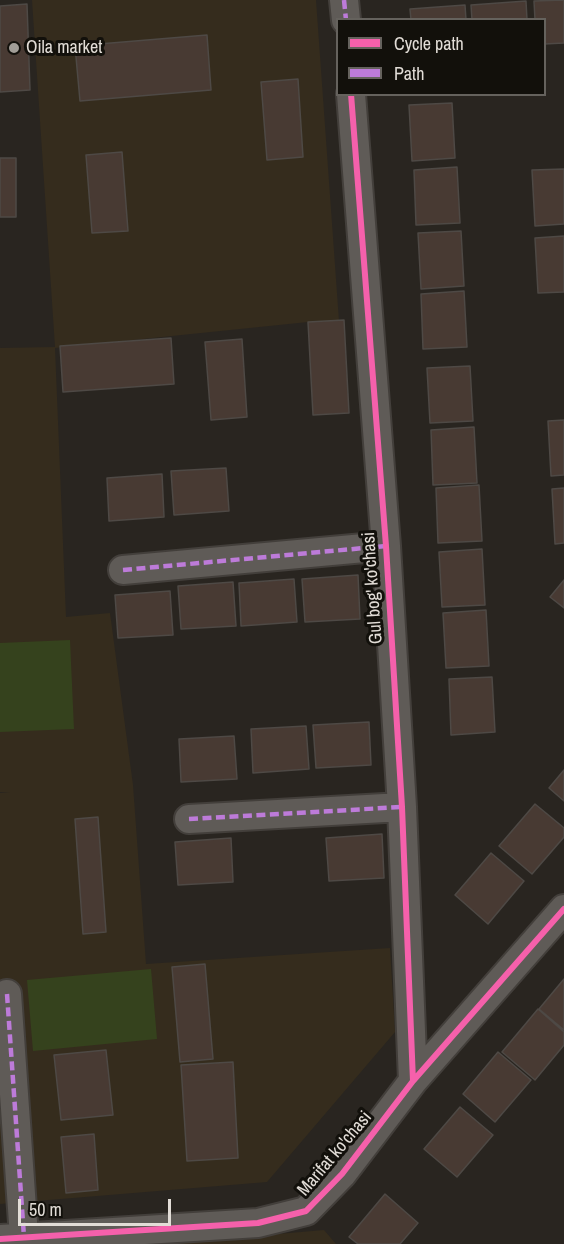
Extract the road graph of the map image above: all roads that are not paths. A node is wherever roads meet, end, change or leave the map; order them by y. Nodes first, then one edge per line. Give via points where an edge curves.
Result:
1 (344, 0) edge
2 (346, 18) edge
3 (351, 96) edge
4 (386, 546) junction
5 (123, 570) dead end
6 (402, 807) junction
7 (189, 819) dead end
8 (564, 909) edge
9 (7, 994) dead end
10 (413, 1081) junction
11 (12, 1238) edge

1 - 2 street
3 - 4 street, Gul bog' ko'chasi
4 - 5 street
4 - 6 street, Gul bog' ko'chasi
6 - 7 street
6 - 10 street, Gul bog' ko'chasi
8 - 10 street, Marifat ko'chasi
9 - 11 street
10 - 11 street, Marifat ko'chasi via 342,1174 306,1211 258,1223

